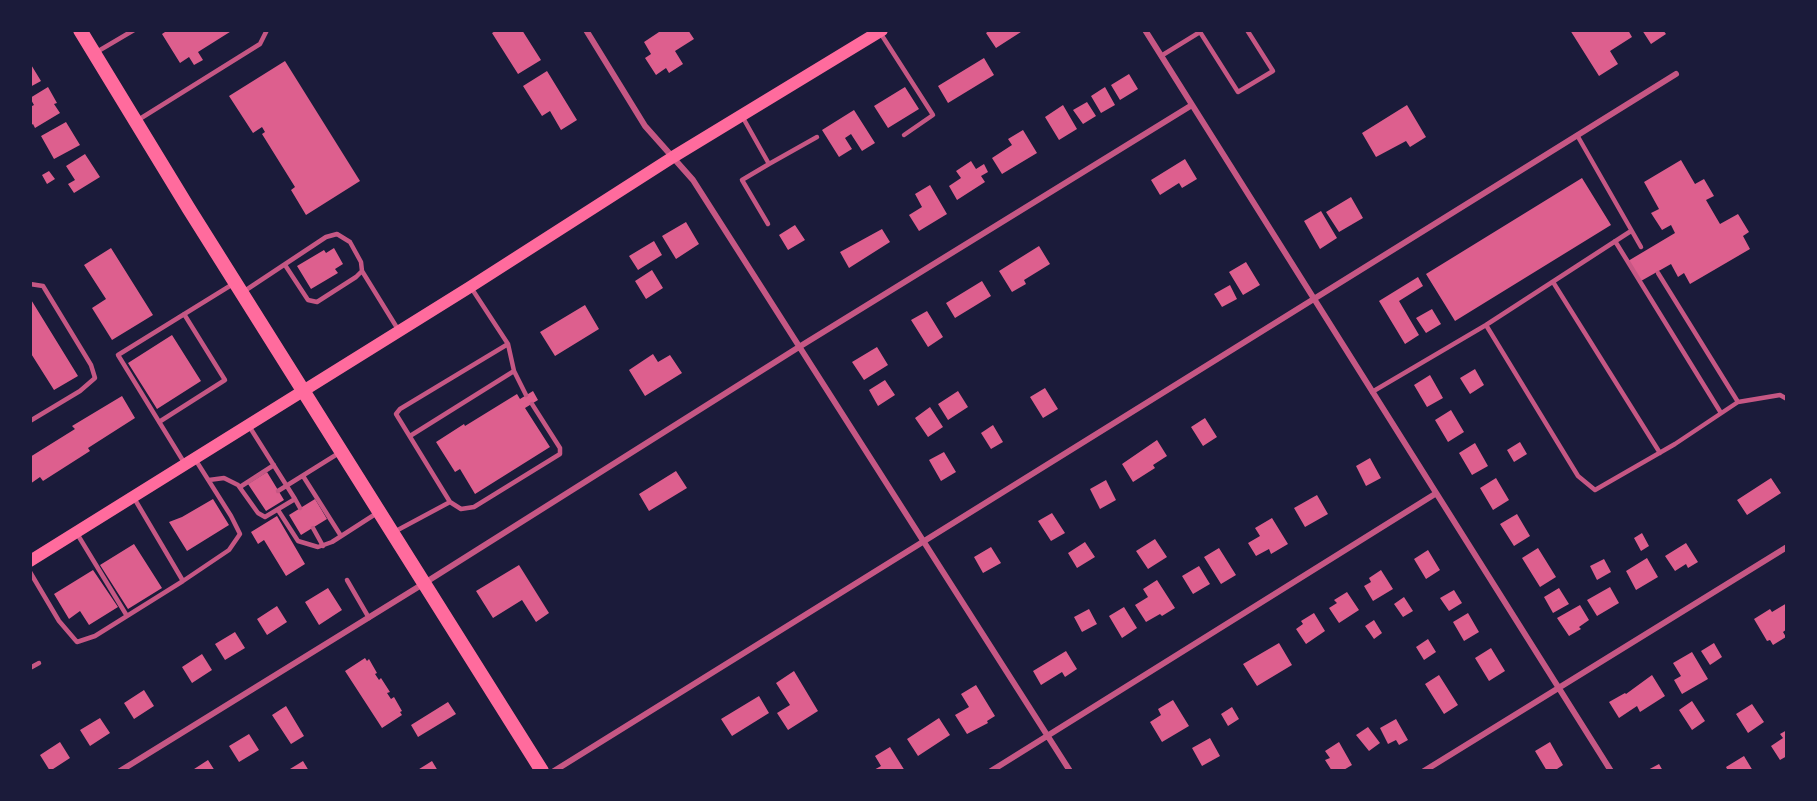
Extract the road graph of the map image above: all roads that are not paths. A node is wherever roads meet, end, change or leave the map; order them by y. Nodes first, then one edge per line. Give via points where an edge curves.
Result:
1 (80, 30) edge
2 (135, 30) edge
3 (267, 30) edge
4 (586, 30) edge
5 (1145, 30) edge
6 (1247, 30) edge
7 (880, 31) edge
8 (1200, 31) edge
9 (94, 54) junction
10 (1161, 56) junction
11 (1676, 74) dead end
12 (1192, 105) junction
13 (742, 116) junction
14 (136, 121) junction
15 (904, 135) dead end
16 (1576, 135) junction
17 (817, 137) dead end
18 (673, 158) junction
19 (769, 164) junction
20 (768, 224) dead end
21 (1631, 231) junction
22 (1615, 241) junction
23 (1641, 247) dead end
24 (285, 265) junction
25 (362, 271) junction
26 (1658, 273) dead end
27 (1553, 282) junction
28 (30, 284) edge
29 (470, 287) junction
30 (238, 288) junction
31 (1312, 298) junction
32 (184, 314) junction
33 (1486, 325) junction
34 (399, 331) junction
35 (508, 344) junction
36 (799, 347) junction
37 (514, 371) junction
38 (303, 391) junction
39 (1372, 392) junction
40 (526, 395) dead end
41 (1787, 399) edge
42 (1738, 402) junction
43 (532, 404) dead end
44 (1721, 413) junction
45 (30, 422) edge
46 (159, 422) junction
47 (248, 425) junction
48 (410, 436) junction
49 (342, 452) junction
50 (1660, 453) junction
51 (190, 461) junction
52 (274, 465) junction
53 (303, 476) junction
54 (208, 480) junction
55 (286, 486) junction
56 (240, 487) junction
57 (278, 491) dead end
58 (1436, 494) junction
59 (133, 497) junction
60 (295, 499) junction
61 (260, 502) dead end
62 (450, 502) junction
63 (253, 506) junction
64 (300, 508) dead end
65 (278, 510) junction
66 (378, 511) junction
67 (313, 528) dead end
68 (76, 532) junction
69 (392, 534) junction
70 (340, 536) junction
71 (923, 541) junction
72 (323, 546) junction
73 (1787, 547) edge
74 (30, 561) edge
75 (30, 572) edge
76 (346, 580) dead end
77 (183, 581) junction
78 (423, 584) junction
79 (129, 615) junction
80 (369, 618) junction
81 (39, 663) dead end
82 (30, 668) edge
83 (1558, 688) junction
84 (1048, 736) junction
85 (120, 771) edge
86 (542, 771) edge
87 (554, 771) edge
88 (991, 771) edge
89 (1070, 771) edge
90 (1424, 771) edge
91 (1611, 771) edge

1 - 9 main road
2 - 9 lane
3 - 14 lane via 260,44
4 - 18 street via 645,126
5 - 10 street
6 - 8 lane via 1273,71 1238,92
7 - 13 main road
7 - 15 lane via 933,115
8 - 10 lane
9 - 14 main road
10 - 12 street
11 - 16 street
12 - 31 street
12 - 36 street
13 - 18 main road
13 - 19 lane
14 - 30 main road
16 - 21 lane
16 - 31 street
17 - 19 lane
18 - 29 main road
18 - 36 street via 693,180
19 - 20 lane via 742,180
21 - 22 lane
21 - 23 lane
22 - 27 lane
22 - 44 lane
24 - 25 lane via 308,300 317,302
24 - 25 lane via 326,237 337,234 350,242
24 - 30 lane
25 - 34 lane
26 - 42 lane
27 - 33 lane
27 - 50 lane
28 - 45 lane via 43,286 95,378
29 - 34 main road
29 - 35 lane
30 - 32 lane
30 - 38 main road
31 - 39 street
31 - 71 street
32 - 46 lane via 225,380
32 - 46 lane via 118,354
33 - 39 lane
33 - 50 lane via 1578,476 1595,490
34 - 38 main road
35 - 37 lane
35 - 48 lane via 400,408 396,414
36 - 71 street
36 - 78 street
37 - 40 lane
37 - 48 lane
38 - 47 main road
38 - 49 main road
39 - 58 street
41 - 42 lane via 1780,395
42 - 44 lane
43 - 62 lane via 560,454 474,507 461,509
44 - 50 lane
46 - 51 lane
47 - 51 main road
47 - 52 lane
48 - 62 lane
49 - 53 lane
49 - 66 main road
51 - 54 lane
51 - 59 main road
52 - 55 lane
52 - 56 lane
53 - 55 lane
53 - 70 lane
54 - 56 lane via 224,478
54 - 77 lane via 240,534 229,550
55 - 57 lane
55 - 60 lane
56 - 63 lane
58 - 83 street
58 - 84 street
59 - 68 main road
59 - 77 lane
60 - 64 lane
60 - 65 lane
61 - 63 lane
62 - 69 lane
63 - 65 lane via 265,517
65 - 72 lane via 298,541
66 - 69 main road
66 - 70 lane
67 - 72 lane
68 - 74 main road
68 - 79 lane
69 - 78 main road
70 - 72 lane
71 - 84 street
71 - 87 street
73 - 83 street
75 - 79 lane via 59,621 77,642
76 - 80 lane
77 - 79 lane
78 - 80 street
78 - 86 main road
80 - 85 street
81 - 82 lane
83 - 90 street
83 - 91 street
84 - 88 street
84 - 89 street

